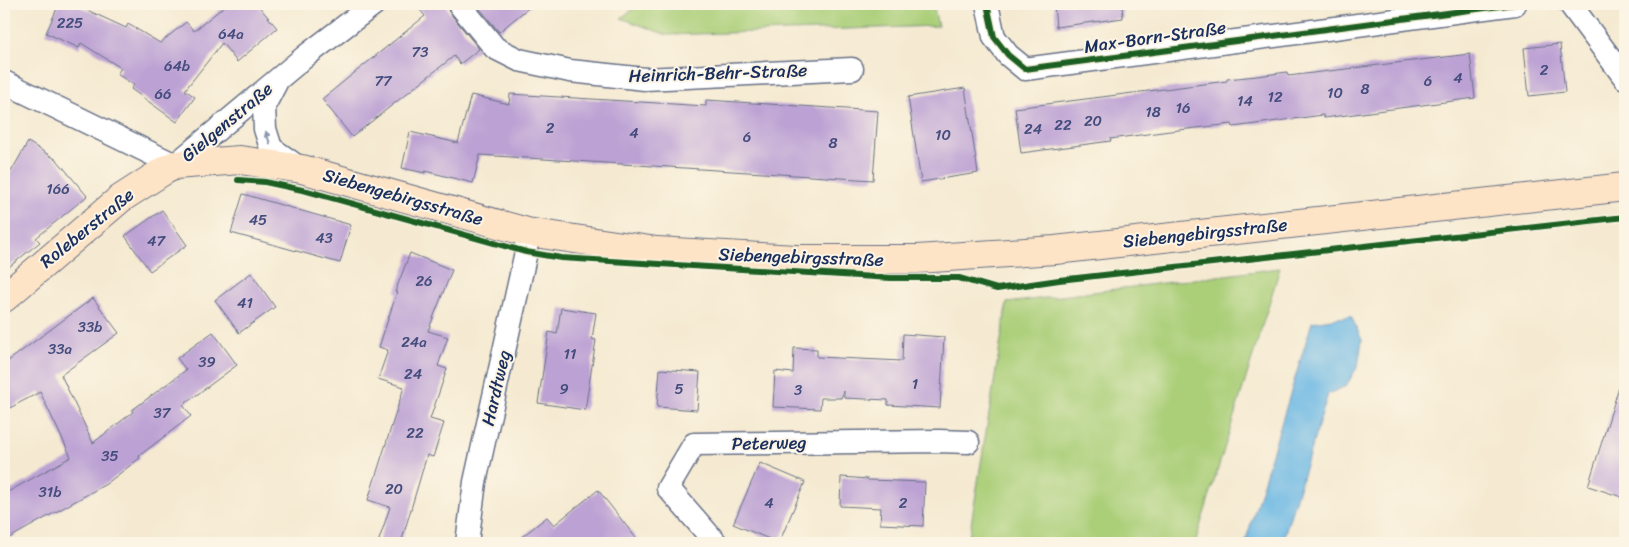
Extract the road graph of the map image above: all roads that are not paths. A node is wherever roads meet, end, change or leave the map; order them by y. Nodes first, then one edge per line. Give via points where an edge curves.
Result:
1 (374, 4) edge
2 (459, 4) edge
3 (987, 4) edge
4 (1515, 4) edge
5 (1570, 4) edge
6 (852, 68) dead end
7 (1625, 78) edge
8 (278, 80) junction
9 (4, 82) edge
10 (175, 165) junction
11 (302, 169) junction
12 (1625, 186) edge
13 (527, 232) junction
14 (4, 298) edge
15 (968, 442) dead end
16 (467, 543) edge
17 (716, 543) edge

1 - 8 street, Gielgenstraße
2 - 6 street, Heinrich-Behr-Straße via 495,48 519,60 570,70 645,79
3 - 4 street, Max-Born-Straße via 994,36 1008,55 1025,69
5 - 7 street
8 - 10 street, Gielgenstraße
11 -> 8 street, Gielgenstraße via 271,148 264,129 264,106
9 - 10 street
10 - 11 main road, Siebengebirgsstraße via 240,160
10 - 14 main road, Roleberstraße via 120,199
11 - 13 main road, Siebengebirgsstraße
12 - 13 main road, Siebengebirgsstraße via 1065,248 917,259 796,259 657,251
13 - 16 street, Hardtweg via 526,252 475,482
15 - 17 street, Peterweg via 694,444 668,488

